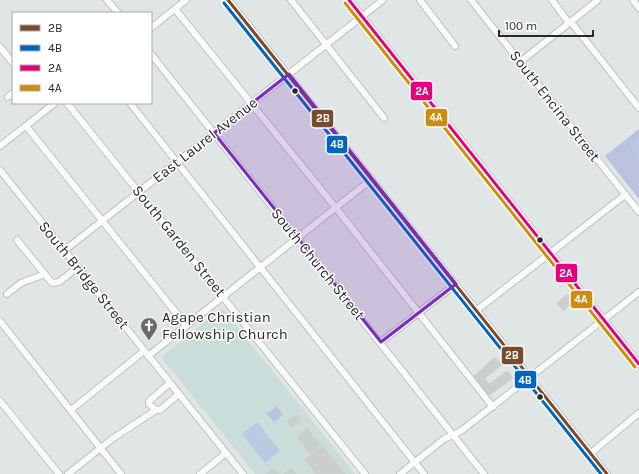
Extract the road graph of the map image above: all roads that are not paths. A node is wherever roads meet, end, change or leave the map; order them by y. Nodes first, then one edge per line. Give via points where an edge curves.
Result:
1 (107, 0) edge
2 (186, 0) edge
3 (228, 0) edge
4 (291, 0) edge
5 (349, 0) edge
6 (383, 0) edge
7 (420, 0) edge
8 (471, 0) edge
9 (552, 0) edge
10 (598, 0) edge
11 (633, 0) edge
12 (639, 8) edge
13 (175, 9) junction
14 (117, 12) edge
15 (362, 16) junction
16 (570, 22) junction
17 (152, 27) edge
18 (326, 45) junction
19 (455, 46) dead end
20 (0, 49) edge
21 (152, 55) edge
22 (12, 62) edge
23 (520, 62) junction
24 (289, 74) junction
25 (69, 104) edge
26 (131, 104) edge
27 (251, 104) junction
28 (47, 105) edge
29 (639, 108) edge
30 (384, 118) dead end
31 (26, 126) junction
32 (214, 133) junction
33 (0, 146) edge
34 (176, 163) junction
35 (0, 170) edge
36 (372, 179) junction
37 (139, 192) junction
38 (625, 194) junction
39 (336, 208) junction
40 (639, 212) edge
41 (102, 221) junction
42 (297, 238) junction
43 (17, 240) dead end
44 (65, 250) junction
45 (550, 252) junction
46 (78, 267) junction
47 (260, 268) junction
48 (44, 274) junction
49 (456, 284) junction
50 (639, 292) edge
51 (7, 294) dead end
52 (223, 296) junction
53 (477, 310) junction
54 (418, 313) junction
55 (604, 319) junction
56 (0, 321) edge
57 (186, 325) junction
58 (381, 342) junction
59 (146, 353) junction
60 (639, 364) edge
61 (530, 378) junction
62 (170, 383) junction
63 (179, 394) junction
64 (0, 401) edge
65 (492, 407) junction
66 (71, 410) junction
67 (156, 410) junction
68 (639, 414) edge
69 (453, 435) junction
70 (101, 448) junction
71 (226, 453) junction
72 (591, 453) junction
73 (415, 462) junction
74 (59, 474) edge
75 (68, 474) edge
76 (121, 474) edge
77 (200, 474) edge
78 (243, 474) edge
79 (365, 474) edge
80 (400, 474) edge
81 (424, 474) edge
82 (484, 474) edge
83 (607, 474) edge

1 - 14 street
2 - 13 street
3 - 24 street
4 - 18 street
5 - 15 street
6 - 15 street, East Laurel Avenue
7 - 19 street
8 - 23 street, South Encina Street
9 - 16 street
10 - 16 street
11 - 12 street
13 - 17 street
13 - 27 street
15 - 18 street, East Laurel Avenue
15 - 45 street
16 - 23 street
16 - 29 street
18 - 24 street, East Laurel Avenue
18 - 30 street
20 - 22 street
21 - 32 street, South Church Street
23 - 38 street, South Encina Street
24 - 27 street, East Laurel Avenue
24 - 36 street
25 - 37 street, South Garden Street
26 - 34 street
27 - 32 street, East Laurel Avenue
27 - 39 street
28 - 31 street
31 - 33 street
31 - 41 street
32 - 34 street, East Laurel Avenue
32 - 42 street, South Church Street
34 - 37 street, East Laurel Avenue
34 - 47 street
35 - 44 street, South Bridge Street
36 - 39 street
36 - 49 street
37 - 41 street, East Laurel Avenue
37 - 52 street, South Garden Street
38 - 40 street, South Encina Street
38 - 45 street
39 - 42 street
39 - 54 street
41 - 44 street, East Laurel Avenue
41 - 57 street
42 - 47 street
42 - 58 street, South Church Street
43 - 48 street
44 - 46 street, South Bridge Street
45 - 53 street
45 - 55 street
46 - 48 street via 56,283 52,283
46 - 59 street, South Bridge Street
47 - 52 street
47 - 73 street
48 - 51 street via 21,283
49 - 53 street
49 - 54 street
50 - 55 street
52 - 57 street
52 - 79 street, South Garden Street
53 - 61 street
54 - 58 street
54 - 65 street
55 - 60 street
55 - 61 street
56 - 66 street
57 - 59 street
58 - 69 street, South Church Street
59 - 62 street, South Bridge Street
59 - 66 street
61 - 65 street
61 - 72 street
62 - 63 street, South Bridge Street
62 - 67 street via 149,401
63 - 67 street via 160,410
63 - 71 street, South Bridge Street
64 - 74 street
65 - 69 street
66 - 70 street
67 - 70 street
68 - 72 street
69 - 73 street
69 - 82 street, South Church Street
70 - 75 street
70 - 76 street
71 - 77 street
71 - 78 street, South Bridge Street
72 - 83 street
73 - 80 street
73 - 81 street

